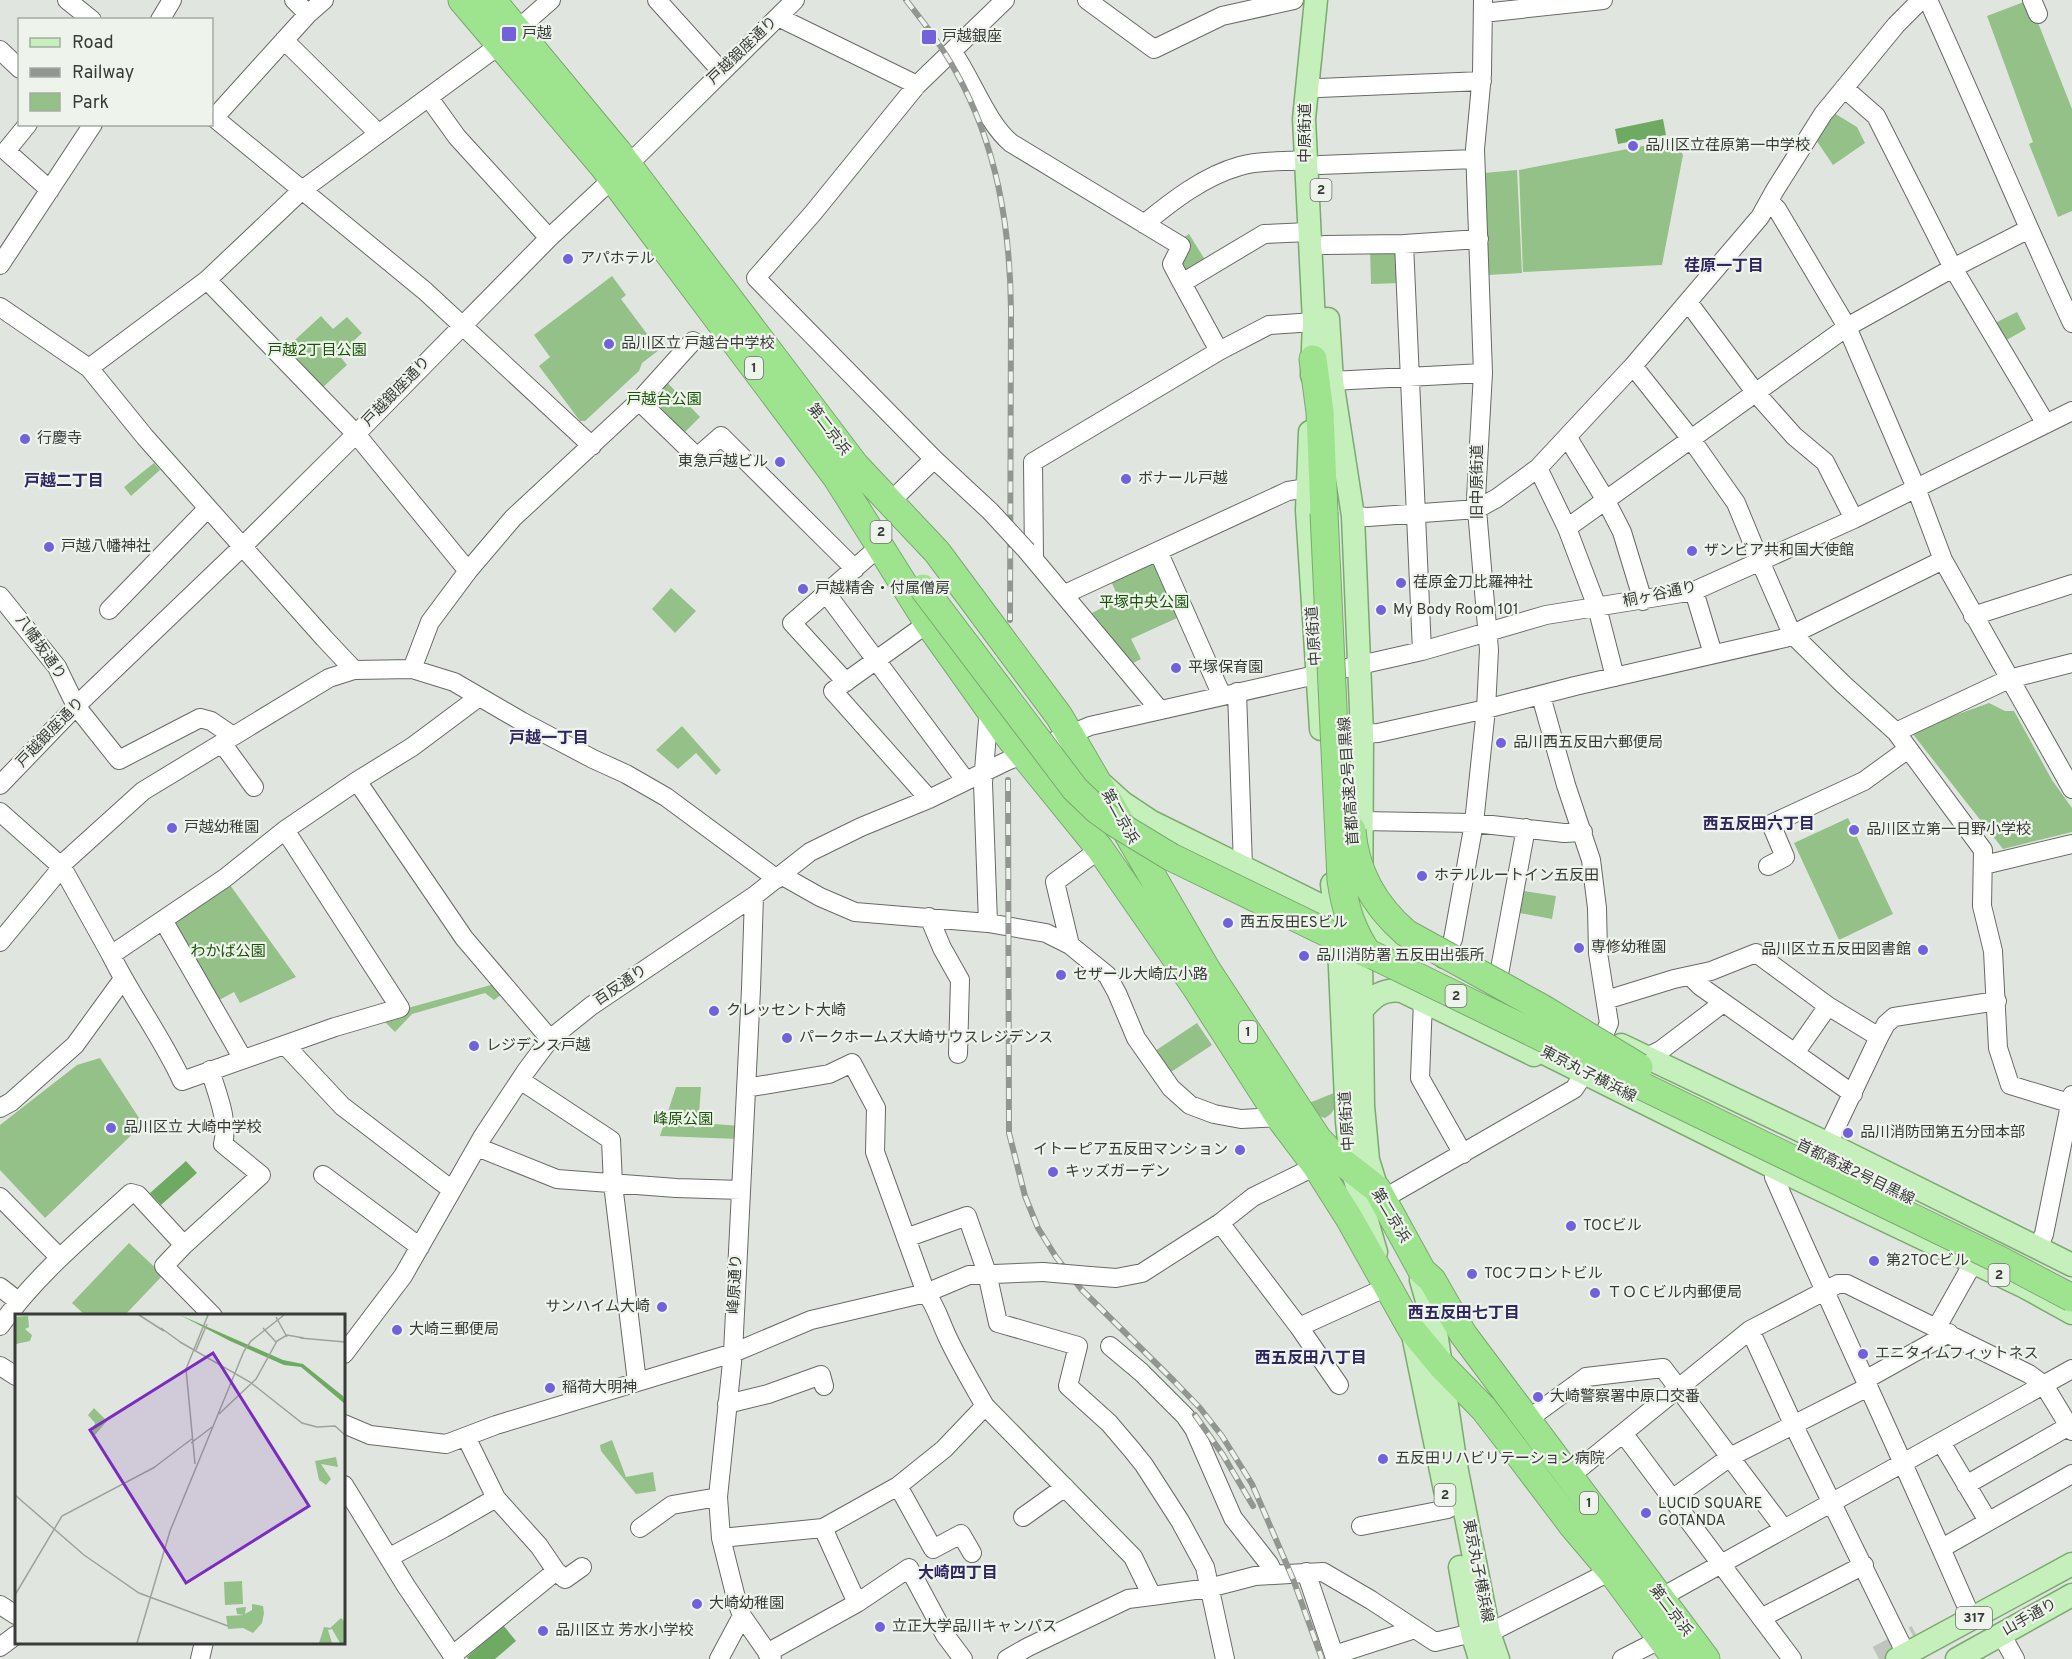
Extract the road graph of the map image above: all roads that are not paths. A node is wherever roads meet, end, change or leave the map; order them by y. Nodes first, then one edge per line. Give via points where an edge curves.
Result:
1 (67, 0) edge
2 (172, 0) edge
3 (294, 0) edge
4 (324, 0) edge
5 (462, 0) edge
6 (492, 0) edge
7 (551, 0) edge
8 (657, 0) edge
9 (795, 0) edge
10 (1005, 0) edge
11 (1087, 0) edge
12 (1294, 0) edge
13 (1316, 0) edge
14 (1328, 0) edge
15 (1603, 0) edge
16 (1921, 0) edge
17 (1928, 0) edge
18 (1483, 6) edge
19 (308, 14) junction
20 (778, 17) junction
21 (90, 18) edge
22 (161, 18) edge
23 (510, 37) junction
24 (284, 40) junction
25 (0, 50) edge
26 (952, 51) junction
27 (18, 67) edge
28 (722, 72) junction
29 (1482, 81) junction
30 (917, 85) junction
31 (1319, 88) junction
32 (1844, 88) junction
33 (429, 98) junction
34 (213, 117) edge
35 (26, 126) edge
36 (88, 126) edge
37 (378, 133) junction
38 (1475, 159) junction
39 (1313, 163) junction
40 (620, 172) junction
41 (50, 190) junction
42 (302, 190) junction
43 (1770, 202) junction
44 (1144, 224) junction
45 (2029, 229) junction
46 (549, 238) junction
47 (1316, 239) junction
48 (1479, 239) junction
49 (1404, 244) junction
50 (0, 265) edge
51 (1953, 268) junction
52 (207, 280) junction
53 (1182, 283) junction
54 (1688, 302) junction
55 (0, 307) edge
56 (1314, 322) junction
57 (2072, 323) edge
58 (462, 325) junction
59 (1847, 327) junction
60 (693, 341) dead end
61 (1219, 351) junction
62 (1313, 359) junction
63 (1633, 366) junction
64 (88, 368) junction
65 (1483, 373) junction
66 (1409, 376) junction
67 (1332, 381) junction
68 (1755, 392) junction
69 (639, 401) junction
70 (2072, 411) edge
71 (2046, 424) junction
72 (356, 434) junction
73 (1568, 438) junction
74 (1691, 438) junction
75 (592, 446) junction
76 (934, 459) junction
77 (1538, 468) junction
78 (846, 471) junction
79 (1307, 488) junction
80 (1916, 488) junction
81 (1605, 499) junction
82 (890, 502) junction
83 (208, 508) junction
84 (1477, 509) junction
85 (1415, 513) junction
86 (1338, 514) junction
87 (1854, 519) junction
88 (1567, 528) junction
89 (242, 547) junction
90 (879, 547) junction
91 (1158, 551) junction
92 (1031, 554) junction
93 (1943, 560) junction
94 (1760, 561) junction
95 (855, 569) junction
96 (468, 571) junction
97 (929, 584) junction
98 (2072, 584) edge
99 (1694, 591) junction
100 (826, 593) junction
101 (1065, 594) junction
102 (0, 596) edge
103 (1643, 601) junction
104 (1598, 606) junction
105 (110, 610) dead end
106 (1973, 616) junction
107 (928, 623) junction
108 (1487, 633) junction
109 (1792, 634) junction
110 (1422, 651) junction
111 (1713, 654) junction
112 (876, 660) junction
113 (2072, 663) edge
114 (1360, 665) junction
115 (412, 669) junction
116 (354, 670) junction
117 (1317, 674) junction
118 (1615, 677) junction
119 (2009, 679) junction
120 (846, 682) junction
121 (1230, 694) junction
122 (1541, 696) junction
123 (479, 697) junction
124 (76, 706) junction
125 (988, 708) junction
126 (1159, 709) junction
127 (1486, 709) junction
128 (1896, 732) junction
129 (1069, 734) junction
130 (1362, 734) junction
131 (228, 740) junction
132 (1908, 749) junction
133 (1023, 754) junction
134 (2066, 769) edge
135 (984, 772) junction
136 (1098, 780) junction
137 (357, 781) junction
138 (966, 781) junction
139 (0, 785) edge
140 (254, 787) dead end
141 (2072, 789) edge
142 (929, 799) junction
143 (0, 812) edge
144 (1361, 822) junction
145 (1474, 823) junction
146 (1526, 828) junction
147 (285, 830) junction
148 (1583, 832) junction
149 (2072, 844) edge
150 (1100, 849) junction
151 (1140, 856) junction
152 (1984, 865) junction
153 (1242, 866) junction
154 (1768, 866) dead end
155 (61, 867) junction
156 (1362, 870) junction
157 (779, 877) junction
158 (754, 896) junction
159 (1334, 912) junction
160 (928, 917) junction
161 (163, 920) junction
162 (988, 923) junction
163 (1362, 924) junction
164 (0, 942) edge
165 (1070, 945) junction
166 (1339, 946) junction
167 (111, 955) junction
168 (1360, 957) junction
169 (1443, 959) junction
170 (1691, 977) junction
171 (123, 979) junction
172 (1497, 985) junction
173 (1606, 1000) junction
174 (1423, 1001) junction
175 (1997, 1001) junction
176 (1723, 1003) junction
177 (1828, 1006) junction
178 (1361, 1011) junction
179 (1603, 1037) junction
180 (1879, 1037) junction
181 (550, 1039) junction
182 (285, 1045) junction
183 (1795, 1053) junction
184 (958, 1054) dead end
185 (243, 1059) junction
186 (1643, 1062) junction
187 (210, 1070) junction
188 (1584, 1074) junction
189 (520, 1080) junction
190 (746, 1088) junction
191 (1853, 1094) junction
192 (4, 1100) edge
193 (2072, 1101) edge
194 (1279, 1117) junction
195 (1347, 1122) junction
196 (1314, 1132) junction
197 (1828, 1144) junction
198 (477, 1147) junction
199 (1463, 1154) junction
200 (1777, 1161) junction
201 (1316, 1166) junction
202 (1352, 1169) junction
203 (323, 1175) dead end
204 (613, 1184) junction
205 (452, 1190) junction
206 (741, 1190) junction
207 (1380, 1194) junction
208 (0, 1197) edge
209 (1220, 1223) junction
210 (906, 1238) junction
211 (184, 1245) junction
212 (420, 1247) junction
213 (2038, 1248) junction
214 (60, 1258) junction
215 (1973, 1263) junction
216 (2069, 1264) edge
217 (1422, 1271) junction
218 (987, 1273) junction
219 (1382, 1278) junction
220 (0, 1287) edge
221 (1823, 1290) junction
222 (927, 1293) junction
223 (2072, 1298) edge
224 (18, 1301) junction
225 (2072, 1313) edge
226 (211, 1314) edge
227 (0, 1326) edge
228 (1299, 1327) junction
229 (1412, 1330) junction
230 (1749, 1330) junction
231 (1943, 1330) junction
232 (1110, 1346) dead end
233 (345, 1353) edge
234 (733, 1353) junction
235 (1441, 1365) junction
236 (0, 1366) edge
237 (2072, 1369) edge
238 (15, 1375) edge
239 (637, 1382) junction
240 (1867, 1384) junction
241 (1339, 1385) dead end
242 (2044, 1385) junction
243 (824, 1386) dead end
244 (1679, 1389) junction
245 (727, 1404) junction
246 (985, 1406) junction
247 (1449, 1419) junction
248 (1527, 1420) junction
249 (345, 1424) edge
250 (1794, 1426) junction
251 (2071, 1429) edge
252 (1623, 1433) junction
253 (1504, 1435) junction
254 (466, 1437) junction
255 (1941, 1442) junction
256 (1730, 1457) junction
257 (1903, 1463) junction
258 (2072, 1474) edge
259 (1569, 1477) junction
260 (1966, 1485) junction
261 (898, 1486) junction
262 (345, 1487) edge
263 (1065, 1487) junction
264 (718, 1497) junction
265 (496, 1498) junction
266 (1672, 1499) junction
267 (1832, 1503) junction
268 (1448, 1509) junction
269 (1023, 1517) dead end
270 (1988, 1521) junction
271 (1361, 1526) dead end
272 (640, 1528) dead end
273 (823, 1528) junction
274 (1784, 1529) junction
275 (721, 1538) junction
276 (1942, 1548) junction
277 (972, 1553) dead end
278 (390, 1557) junction
279 (1721, 1564) junction
280 (2072, 1564) edge
281 (1864, 1565) junction
282 (582, 1567) dead end
283 (556, 1571) junction
284 (1611, 1571) junction
285 (1306, 1572) junction
286 (1274, 1574) junction
287 (1209, 1587) junction
288 (2072, 1595) edge
289 (1152, 1596) junction
290 (1660, 1598) junction
291 (857, 1603) junction
292 (0, 1605) edge
293 (15, 1614) edge
294 (742, 1616) junction
295 (1761, 1618) junction
296 (1972, 1619) junction
297 (1415, 1629) junction
298 (1480, 1633) junction
299 (2001, 1634) junction
300 (15, 1636) edge
301 (204, 1644) edge
302 (0, 1647) edge
303 (1668, 1649) edge
304 (770, 1656) edge
305 (454, 1657) edge
306 (1901, 1657) edge
307 (200, 1659) edge
308 (720, 1659) edge
309 (963, 1659) edge
310 (1007, 1659) edge
311 (1225, 1659) edge
312 (1480, 1659) edge
313 (1498, 1659) edge
314 (1622, 1659) edge
315 (1706, 1659) edge
316 (1792, 1659) edge
317 (1957, 1659) edge
318 (2015, 1659) edge

1 - 21 street
2 - 22 street
3 - 19 street
4 - 19 street
5 - 23 highway, 第二京浜 / 1
6 - 23 highway, 第二京浜 / 1
7 - 23 street
8 - 28 street
9 - 20 street, 戸越銀座通り
10 - 26 street
11 - 12 street via 1154,49 1222,16
13 - 39 main road, 中原街道 / 2 via 1304,119
14 - 31 main road, 中原街道 / 2
15 - 18 street
16 - 32 street
17 - 45 street
18 - 29 street, 旧中原街道
19 - 24 street
20 - 28 street, 戸越銀座通り
20 - 30 street
23 - 33 street
23 - 40 highway, 第二京浜 / 1
24 - 34 street
24 - 37 street
25 - 27 street
26 - 30 street
26 - 44 street via 1001,135
28 - 40 street, 戸越銀座通り
29 - 31 street
29 - 38 street, 旧中原街道
30 - 76 street via 756,278
31 - 39 main road, 中原街道 / 2
32 - 43 street via 1809,134
32 - 51 street via 1876,116
33 - 37 street
33 - 46 street via 457,137
34 - 42 street
35 - 41 street via 6,151
36 - 41 street
37 - 42 street
38 - 39 street
38 - 48 street, 旧中原街道
39 - 44 street via 1240,166 1172,201
39 - 47 main road, 中原街道 / 2
40 - 46 street, 戸越銀座通り
40 - 78 highway, 第二京浜 / 1
41 - 50 street
42 - 52 street
42 - 58 street
43 - 54 street
43 - 59 street
44 - 53 street via 1181,246 1172,264
45 - 51 street
45 - 57 street
46 - 58 street, 戸越銀座通り
47 - 49 street
47 - 53 street via 1264,234
47 - 56 main road, 中原街道 / 2
47 - 67 main road, 中原街道 / 2
48 - 49 street
48 - 65 street, 旧中原街道
49 - 66 street
51 - 59 street
51 - 71 street
52 - 64 street
52 - 72 street
53 - 61 street
54 - 63 street
54 - 68 street
55 - 64 street
56 - 61 street via 1269,325
56 - 62 main road, 中原街道 / 2
58 - 72 street, 戸越銀座通り
58 - 75 street
59 - 68 street
59 - 80 street
60 - 69 street
61 - 92 street via 1033,462
62 - 79 main road, 中原街道 / 2
62 - 86 highway, 首都高速2号目黒線 / 2
63 - 73 street
63 - 74 street
64 - 83 street
65 - 66 street
65 - 84 street, 旧中原街道
66 - 67 street
66 - 85 street
67 - 86 highway, 首都高速2号目黒線 / 2
68 - 74 street
68 - 87 street via 1794,436 1825,462
69 - 75 street
69 - 95 street via 697,457 721,436
70 - 71 street, 桐ヶ谷通り
71 - 80 street, 桐ヶ谷通り
72 - 89 street, 戸越銀座通り
72 - 96 street
73 - 77 street
73 - 81 street
74 - 81 street
74 - 94 street via 1736,503
75 - 96 street via 513,518
76 - 82 street
76 - 92 street, bridge
77 - 84 street
77 - 88 street
78 - 82 highway, 第二京浜 / 1
78 - 90 highway, 第二京浜 / 1
78 - 97 highway, 首都高速2号目黒線 / 2
79 - 91 street via 1288,492
79 - 117 main road, 中原街道 / 2
80 - 87 street, 桐ヶ谷通り
80 - 93 street
81 - 88 street
81 - 103 street via 1628,548
82 - 129 highway, 第二京浜 / 1 via 938,552
83 - 89 street
83 - 105 street
84 - 85 street
84 - 108 street, 旧中原街道
85 - 86 street
85 - 110 street
86 - 114 main road, 中原街道 / 2
86 - 186 highway, 首都高速2号目黒線 / 2, bridge via 1353,837 1369,888 1388,916 1415,938
86 - 188 highway, 首都高速2号目黒線 / 2, bridge via 1341,880 1354,932 1376,963 1406,987
87 - 94 street, 桐ヶ谷通り
88 - 104 street
89 - 116 street
89 - 124 street, 戸越銀座通り
90 - 95 street
90 - 107 highway, 第二京浜 / 1
91 - 101 street
91 - 121 street
92 - 101 street
93 - 106 street
93 - 109 street
94 - 99 street, 桐ヶ谷通り
94 - 109 street
95 - 100 street
96 - 115 street via 430,621
97 - 186 highway, 首都高速2号目黒線 / 2, bridge via 1074,763 1128,813 1188,847
97 - 200 highway, 首都高速2号目黒線 / 2, bridge via 1061,772 1097,810 1133,835
98 - 106 street
99 - 103 street, 桐ヶ谷通り
99 - 111 street
100 - 112 street
100 - 120 street via 792,623
101 - 126 street
102 - 124 street, 八幡坂通り via 57,668
103 - 104 street, 桐ヶ谷通り
104 - 108 street, 桐ヶ谷通り via 1546,615
104 - 118 street
106 - 119 street
107 - 112 street
107 - 125 highway, 第二京浜 / 1
108 - 110 street, 桐ヶ谷通り
108 - 127 street, 旧中原街道
109 - 111 street
109 - 128 street
110 - 114 street, 桐ヶ谷通り
111 - 118 street
112 - 120 street
112 - 138 street
113 - 119 street
114 - 117 street, 桐ヶ谷通り
114 - 130 main road, 中原街道 / 2
115 - 116 street
115 - 123 street via 454,682
116 - 131 street via 329,678
117 - 121 street, 桐ヶ谷通り
117 - 159 main road, 中原街道 / 2
118 - 122 street
119 - 128 street
119 - 134 street
120 - 142 street via 833,691
121 - 126 street, 桐ヶ谷通り
121 - 153 street
122 - 127 street
122 - 148 street
123 - 137 street via 412,747
123 - 157 street via 666,797
124 - 131 street, 八幡坂通り via 119,760 200,718 211,721
124 - 139 street, 戸越銀座通り
125 - 133 highway, 第二京浜 / 1
125 - 135 street
126 - 129 street, 百反通り
127 - 130 street
127 - 145 street, 旧中原街道
128 - 132 street
129 - 133 street, 百反通り
129 - 136 highway, 第二京浜 / 1
130 - 144 main road, 中原街道 / 2
131 - 140 street
131 - 155 street via 143,791
132 - 152 street via 1983,850
132 - 154 street via 1864,781 1772,824 1785,857
133 - 135 street, 百反通り
133 - 150 highway, 第二京浜 / 1
134 - 141 street
135 - 138 street, 百反通り
135 - 162 street
136 - 151 highway, 第二京浜 / 1
136 - 153 main road, 2 via 1150,821
137 - 147 street
137 - 181 street via 464,938
138 - 142 street, 百反通り
142 - 157 street, 百反通り via 810,852
143 - 155 street
144 - 145 street
144 - 156 main road, 中原街道 / 2
145 - 146 street
145 - 169 street, 旧中原街道 via 1453,939
146 - 148 street
146 - 172 street
147 - 161 street via 225,878
147 - 182 street via 400,1008
148 - 173 street via 1591,860
149 - 152 street
150 - 151 main road, 東京丸子横浜線 / 2
150 - 165 street via 1054,882
150 - 194 highway, 第二京浜 / 1
151 - 166 main road, 東京丸子横浜線 / 2 via 1197,877
151 - 196 highway, 第二京浜 / 1 via 1207,970
152 - 175 street via 1982,906 1993,951
153 - 159 main road, 2
155 - 164 street
155 - 167 street
156 - 163 main road, 中原街道 / 2
156 - 169 main road, 2 via 1405,930
157 - 158 street, 百反通り
157 - 160 street via 855,912
158 - 181 street, 百反通り via 591,1006
158 - 190 street, 峰原通り
159 - 163 main road, 2
159 - 166 main road, 中原街道 / 2
160 - 162 street
160 - 184 street via 960,980
161 - 167 street
161 - 185 street
162 - 165 street via 1046,933
163 - 168 main road, 中原街道 / 2
163 - 169 main road, 2
165 - 194 street via 1107,975 1136,1038 1171,1088 1190,1106 1241,1119
166 - 168 main road, 東京丸子横浜線 / 2
166 - 195 main road, 中原街道 / 2
167 - 171 street
168 - 178 main road, 中原街道 / 2
168 - 188 main road, 東京丸子横浜線 / 2
169 - 172 main road, 2
170 - 173 street
170 - 176 street
170 - 177 street via 1756,953
171 - 187 street via 182,1081
171 - 192 street via 75,1045
172 - 179 main road, 2
173 - 179 street via 1609,1023
174 - 178 main road via 1402,991 1385,990
174 - 188 main road via 1563,1069
174 - 199 street via 1420,1078
175 - 180 street via 1894,1017
175 - 193 street via 1998,1048 2010,1085
176 - 183 street
176 - 186 street
177 - 180 street
177 - 183 street
178 - 207 main road, 中原街道 / 2 via 1368,1160
179 - 186 main road, 2
180 - 191 street
181 - 189 street, 百反通り
182 - 185 street
182 - 205 street via 342,1106
183 - 191 street
185 - 187 street
186 - 197 main road, 2
186 - 216 highway, 首都高速2号目黒線 / 2
187 - 211 street via 224,1117 223,1144 261,1175
188 - 199 street via 1574,1089
188 - 200 highway, 首都高速2号目黒線 / 2, bridge
189 - 198 street, 百反通り
189 - 204 street via 611,1140
190 - 206 street, 峰原通り
190 - 210 street via 829,1074 852,1063 876,1108 875,1152
191 - 197 street
193 - 213 street
194 - 201 highway, 第二京浜 / 1
195 - 196 main road via 1336,1133
195 - 202 main road, 中原街道 / 2
196 - 202 highway, 第二京浜 / 1 via 1332,1154
197 - 200 street
197 - 213 main road, 2
198 - 204 street via 557,1179
198 - 205 street, 百反通り
199 - 207 street
200 - 215 main road, 2
200 - 221 street via 1774,1177
200 - 223 highway, 首都高速2号目黒線 / 2, bridge via 2002,1261
201 - 209 street via 1253,1197
201 - 219 highway, 第二京浜 / 1
202 - 207 highway, 第二京浜 / 1
202 - 219 main road, 中原街道 / 2
203 - 212 street
204 - 206 street
204 - 239 street
205 - 212 street, 百反通り
206 - 234 street, 峰原通り
207 - 217 highway, 第二京浜 / 1
208 - 214 street
209 - 218 street, bridge via 1142,1273 1116,1278 1043,1272
209 - 228 street
210 - 218 street via 967,1216
210 - 222 street
211 - 214 street via 138,1195 131,1193
211 - 226 street via 164,1266
212 - 233 street, 百反通り via 399,1282
213 - 216 main road, 2
214 - 224 street
215 - 225 main road, 2
215 - 231 street
217 - 235 main road, 東京丸子横浜線 / 2 via 1420,1280 1436,1332
217 - 248 highway, 第二京浜 / 1
218 - 222 street via 969,1275
218 - 287 street via 998,1323 1078,1346 1068,1386 1109,1422 1144,1465 1196,1549
219 - 228 street
219 - 229 highway, 第二京浜 / 1
220 - 224 street
221 - 230 street
221 - 231 street via 1847,1284
221 - 240 street
222 - 234 street via 811,1320
222 - 246 street
224 - 227 street
228 - 241 street
229 - 235 highway, 第二京浜 / 1
229 - 268 main road, 東京丸子横浜線 / 2
230 - 244 street
230 - 250 street
231 - 240 street
231 - 242 street
232 - 286 street via 1185,1416 1233,1518
234 - 239 street
234 - 245 street, 峰原通り
235 - 247 main road, 東京丸子横浜線 / 2
235 - 253 highway, 第二京浜 / 1
236 - 238 street
237 - 242 street
239 - 254 street
240 - 250 street
240 - 257 street
242 - 251 street
242 - 255 street
243 - 245 street via 821,1375
244 - 248 street via 1663,1368 1586,1377
244 - 252 street
244 - 256 street
245 - 264 street, 峰原通り
246 - 261 street via 944,1449
246 - 263 street
247 - 253 main road via 1455,1402 1464,1400
247 - 298 main road, 東京丸子横浜線 / 2
248 - 259 highway, 第二京浜 / 1
249 - 254 street via 370,1435 446,1444
250 - 256 street
250 - 267 street
251 - 260 street
252 - 259 street
252 - 266 street
253 - 284 highway, 第二京浜 / 1
254 - 265 street
255 - 257 street
255 - 260 street
256 - 266 street
256 - 274 street
257 - 267 street
257 - 276 street
258 - 270 street
259 - 290 highway, 第二京浜 / 1
260 - 270 street
261 - 273 street
261 - 277 street via 933,1549 961,1534
262 - 278 street
263 - 269 street
263 - 289 street via 1132,1557
264 - 272 street via 672,1505
264 - 275 street, 峰原通り
265 - 278 street
265 - 283 street
266 - 279 street
267 - 274 street
267 - 281 street
268 - 271 street
268 - 298 main road, 東京丸子横浜線 / 2
270 - 276 street
273 - 275 street
273 - 291 street
274 - 279 street
275 - 294 street, 峰原通り
276 - 296 street
278 - 305 street
279 - 290 street
279 - 295 street
280 - 296 main road, 山手通り / 317
281 - 295 street
281 - 306 street
282 - 283 street via 565,1579
283 - 305 street
284 - 298 street
284 - 303 highway, 第二京浜 / 1
285 - 286 street
285 - 297 street via 1323,1572
285 - 297 street via 1334,1655
286 - 287 street
287 - 289 street
287 - 311 street
288 - 299 main road, 山手通り / 317
289 - 310 street via 1128,1599
290 - 315 highway, 第二京浜 / 1
291 - 304 street
291 - 309 street via 909,1568 945,1635
292 - 293 street
294 - 304 street, 峰原通り
294 - 308 street
295 - 316 street
296 - 306 main road, 山手通り / 317
297 - 298 street via 1435,1642
298 - 312 main road, 東京丸子横浜線 / 2
298 - 313 main road, 東京丸子横浜線 / 2
299 - 317 main road, 山手通り / 317
299 - 318 street
300 - 302 street
301 - 307 street
303 - 314 street

